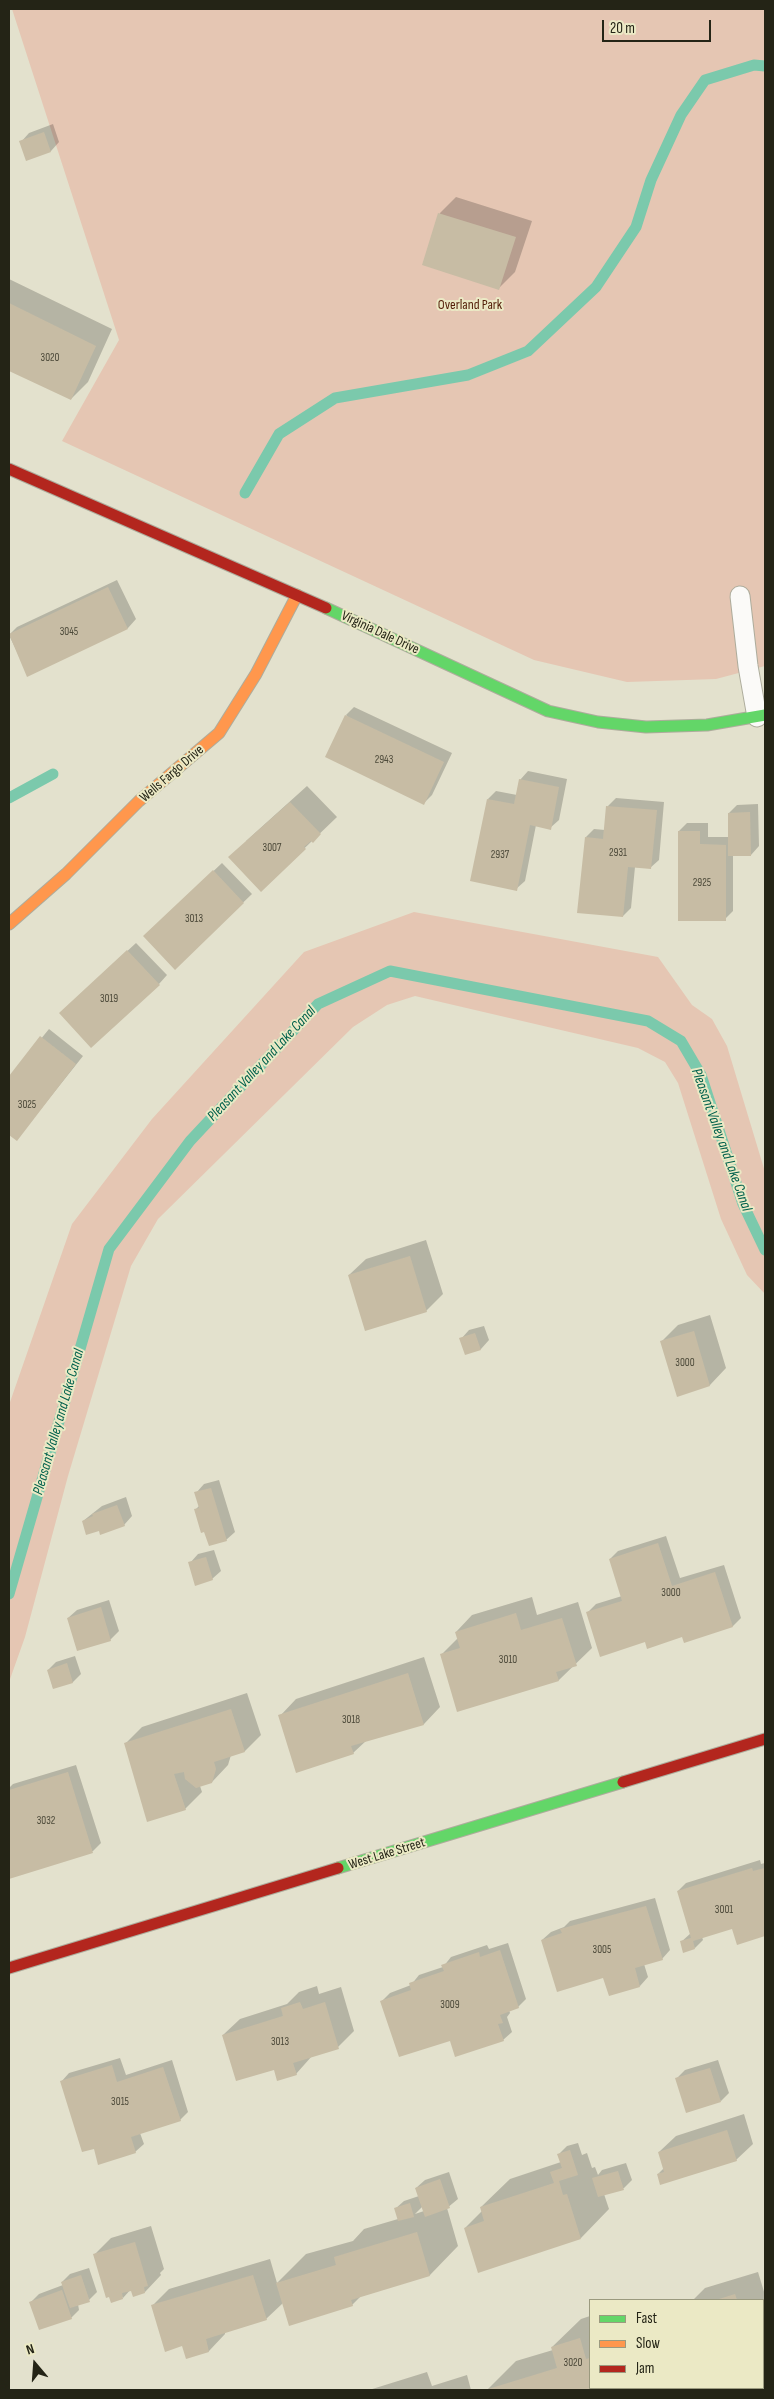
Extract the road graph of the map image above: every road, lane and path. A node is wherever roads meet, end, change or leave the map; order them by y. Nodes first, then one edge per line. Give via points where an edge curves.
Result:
1 (9, 469) edge
2 (298, 595) junction
3 (740, 596) dead end
4 (761, 716) edge
5 (9, 924) edge
6 (765, 1739) edge
7 (9, 1968) edge

1 - 2 street, Virginia Dale Drive
2 - 4 street, Virginia Dale Drive via 548,711 598,722 646,727 707,725
2 - 5 street, Wells Fargo Drive via 256,674 218,734 139,801 66,874
3 - 4 lane via 748,666
6 - 7 street, West Lake Street

